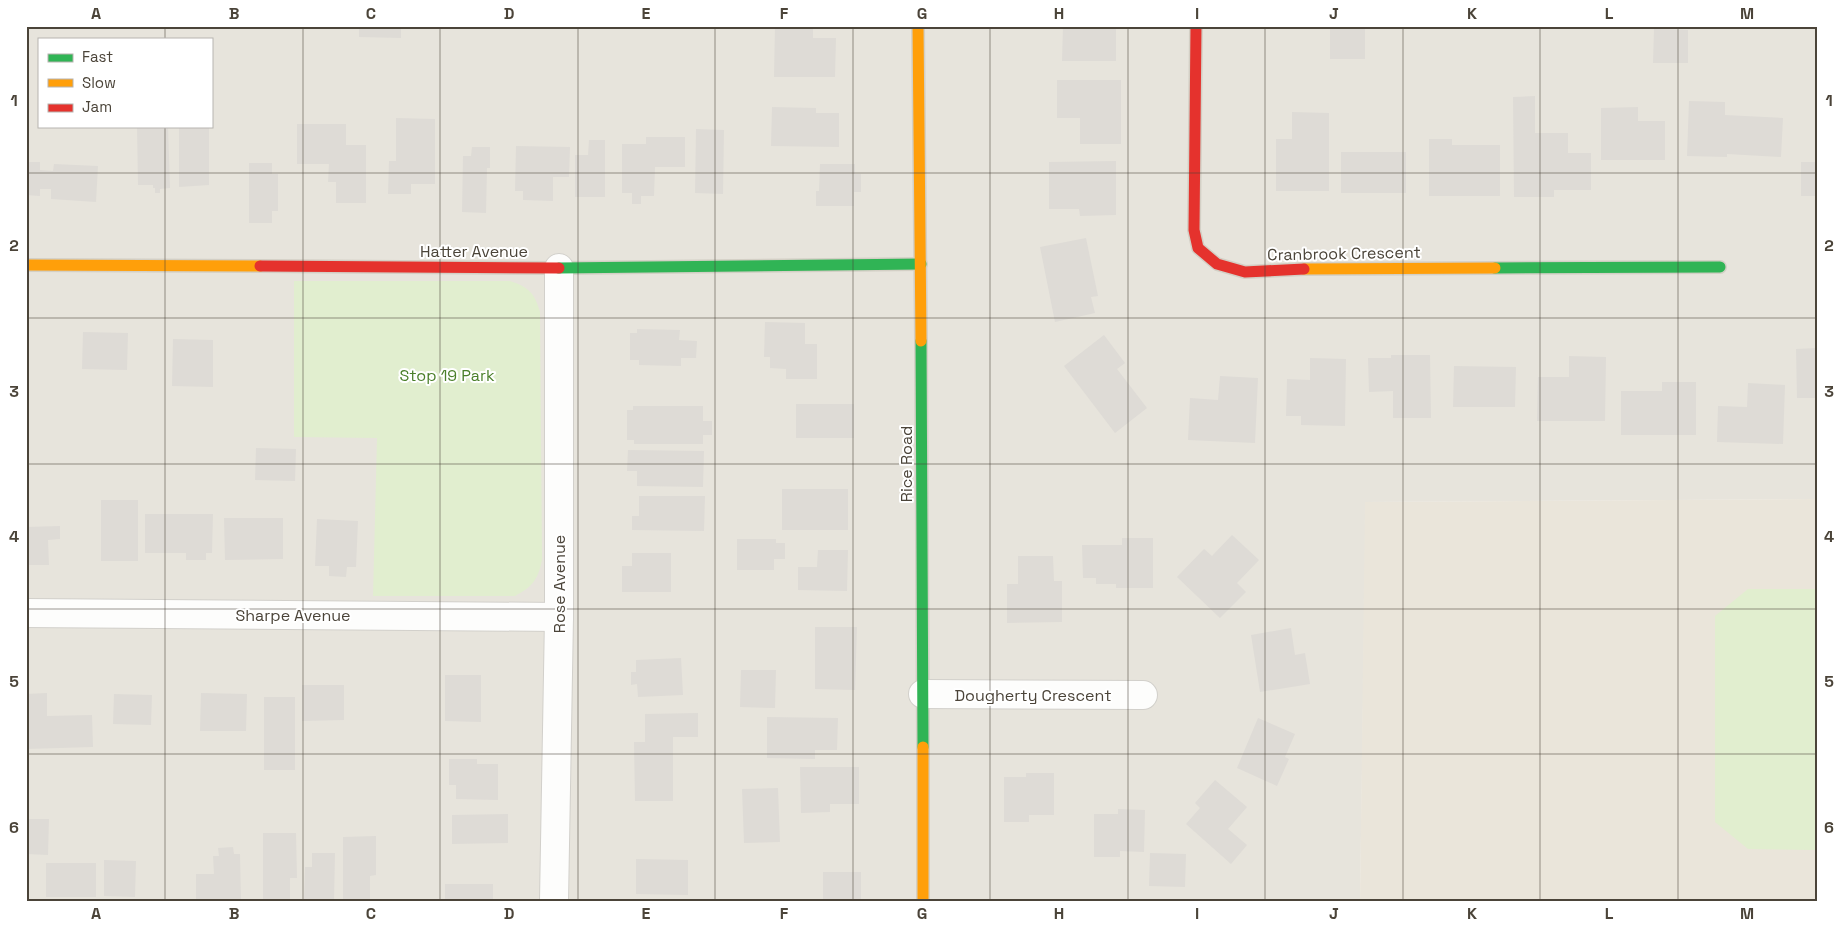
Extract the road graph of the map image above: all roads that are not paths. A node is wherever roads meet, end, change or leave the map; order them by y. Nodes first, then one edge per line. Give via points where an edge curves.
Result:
1 (918, 26) edge
2 (1196, 26) edge
3 (921, 264) junction
4 (26, 265) edge
5 (1720, 267) dead end
6 (559, 268) junction
7 (26, 613) edge
8 (559, 616) junction
9 (923, 694) junction
10 (1143, 695) dead end
11 (554, 901) edge
12 (923, 901) edge

1 - 3 street, Rice Road
2 - 5 street, Cranbrook Crescent via 1194,230 1198,248 1217,264 1244,272
3 - 6 street, Hatter Avenue
3 - 9 street, Rice Road
4 - 6 street, Hatter Avenue
6 - 8 street, Rose Avenue
7 - 8 street, Sharpe Avenue
8 - 11 street, Rose Avenue
9 - 10 street, Dougherty Crescent
9 - 12 street, Rice Road

